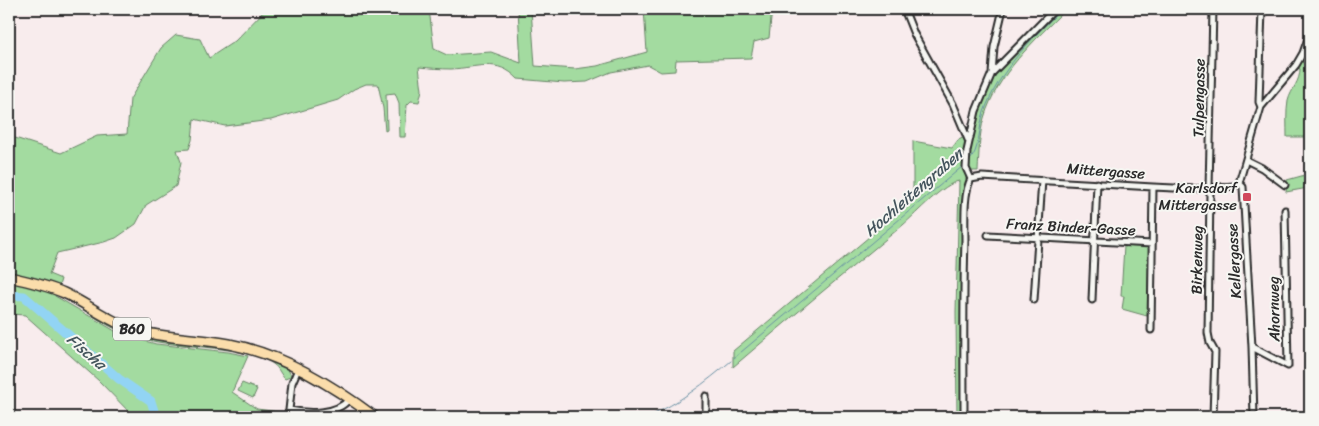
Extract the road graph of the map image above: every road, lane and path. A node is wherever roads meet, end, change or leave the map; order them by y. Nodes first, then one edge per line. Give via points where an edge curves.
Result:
1 (904, 9) edge
2 (1003, 9) edge
3 (1055, 9) edge
4 (1213, 9) edge
5 (1262, 9) edge
6 (1310, 33) edge
7 (992, 74) junction
8 (1262, 107) junction
9 (962, 124) junction
10 (972, 126) junction
11 (969, 143) junction
12 (1246, 160) junction
13 (971, 179) junction
14 (1042, 180) junction
15 (1097, 183) junction
16 (1239, 183) junction
17 (1285, 185) dead end
18 (1153, 187) junction
19 (1209, 188) junction
20 (1285, 210) dead end
21 (988, 235) dead end
22 (1038, 238) junction
23 (1094, 240) junction
24 (1152, 244) junction
25 (9, 277) edge
26 (1034, 300) dead end
27 (1092, 300) dead end
28 (1151, 330) dead end
29 (1252, 347) junction
30 (298, 369) junction
31 (706, 396) dead end
32 (349, 399) junction
33 (375, 417) edge
34 (706, 417) edge
35 (964, 417) edge
36 (1213, 417) edge
37 (1254, 417) edge

1 - 9 street
2 - 7 street via 994,47
3 - 7 street
4 - 19 street, Tulpengasse
5 - 8 street via 1259,102
6 - 8 street, Kellergasse via 1296,65
7 - 10 street
8 - 12 street, Kellergasse
9 - 10 street
9 - 11 street
10 - 11 street
11 - 13 street via 966,165
12 - 16 street, Kellergasse
12 - 17 street
13 - 14 street, Mittergasse
13 - 35 street via 965,221
14 - 15 street, Mittergasse
14 - 22 street
15 - 18 street, Mittergasse
15 - 23 street
16 - 19 street, Mittergasse
16 - 29 street, Kellergasse via 1243,187
18 - 19 street, Mittergasse
18 - 24 street
19 - 36 street, Birkenweg via 1208,333 1215,352
20 - 29 street, Ahornweg via 1288,366
21 - 22 street, Franz Binder-Gasse
22 - 23 street, Franz Binder-Gasse
22 - 26 street
23 - 24 street, Franz Binder-Gasse
23 - 27 street
24 - 28 street
25 - 30 main road, B60 via 65,294 134,330 244,347
29 - 37 street, Kellergasse
30 - 32 main road, B60
30 - 32 street via 292,382 290,410 335,410
31 - 34 street
32 - 33 main road, B60

